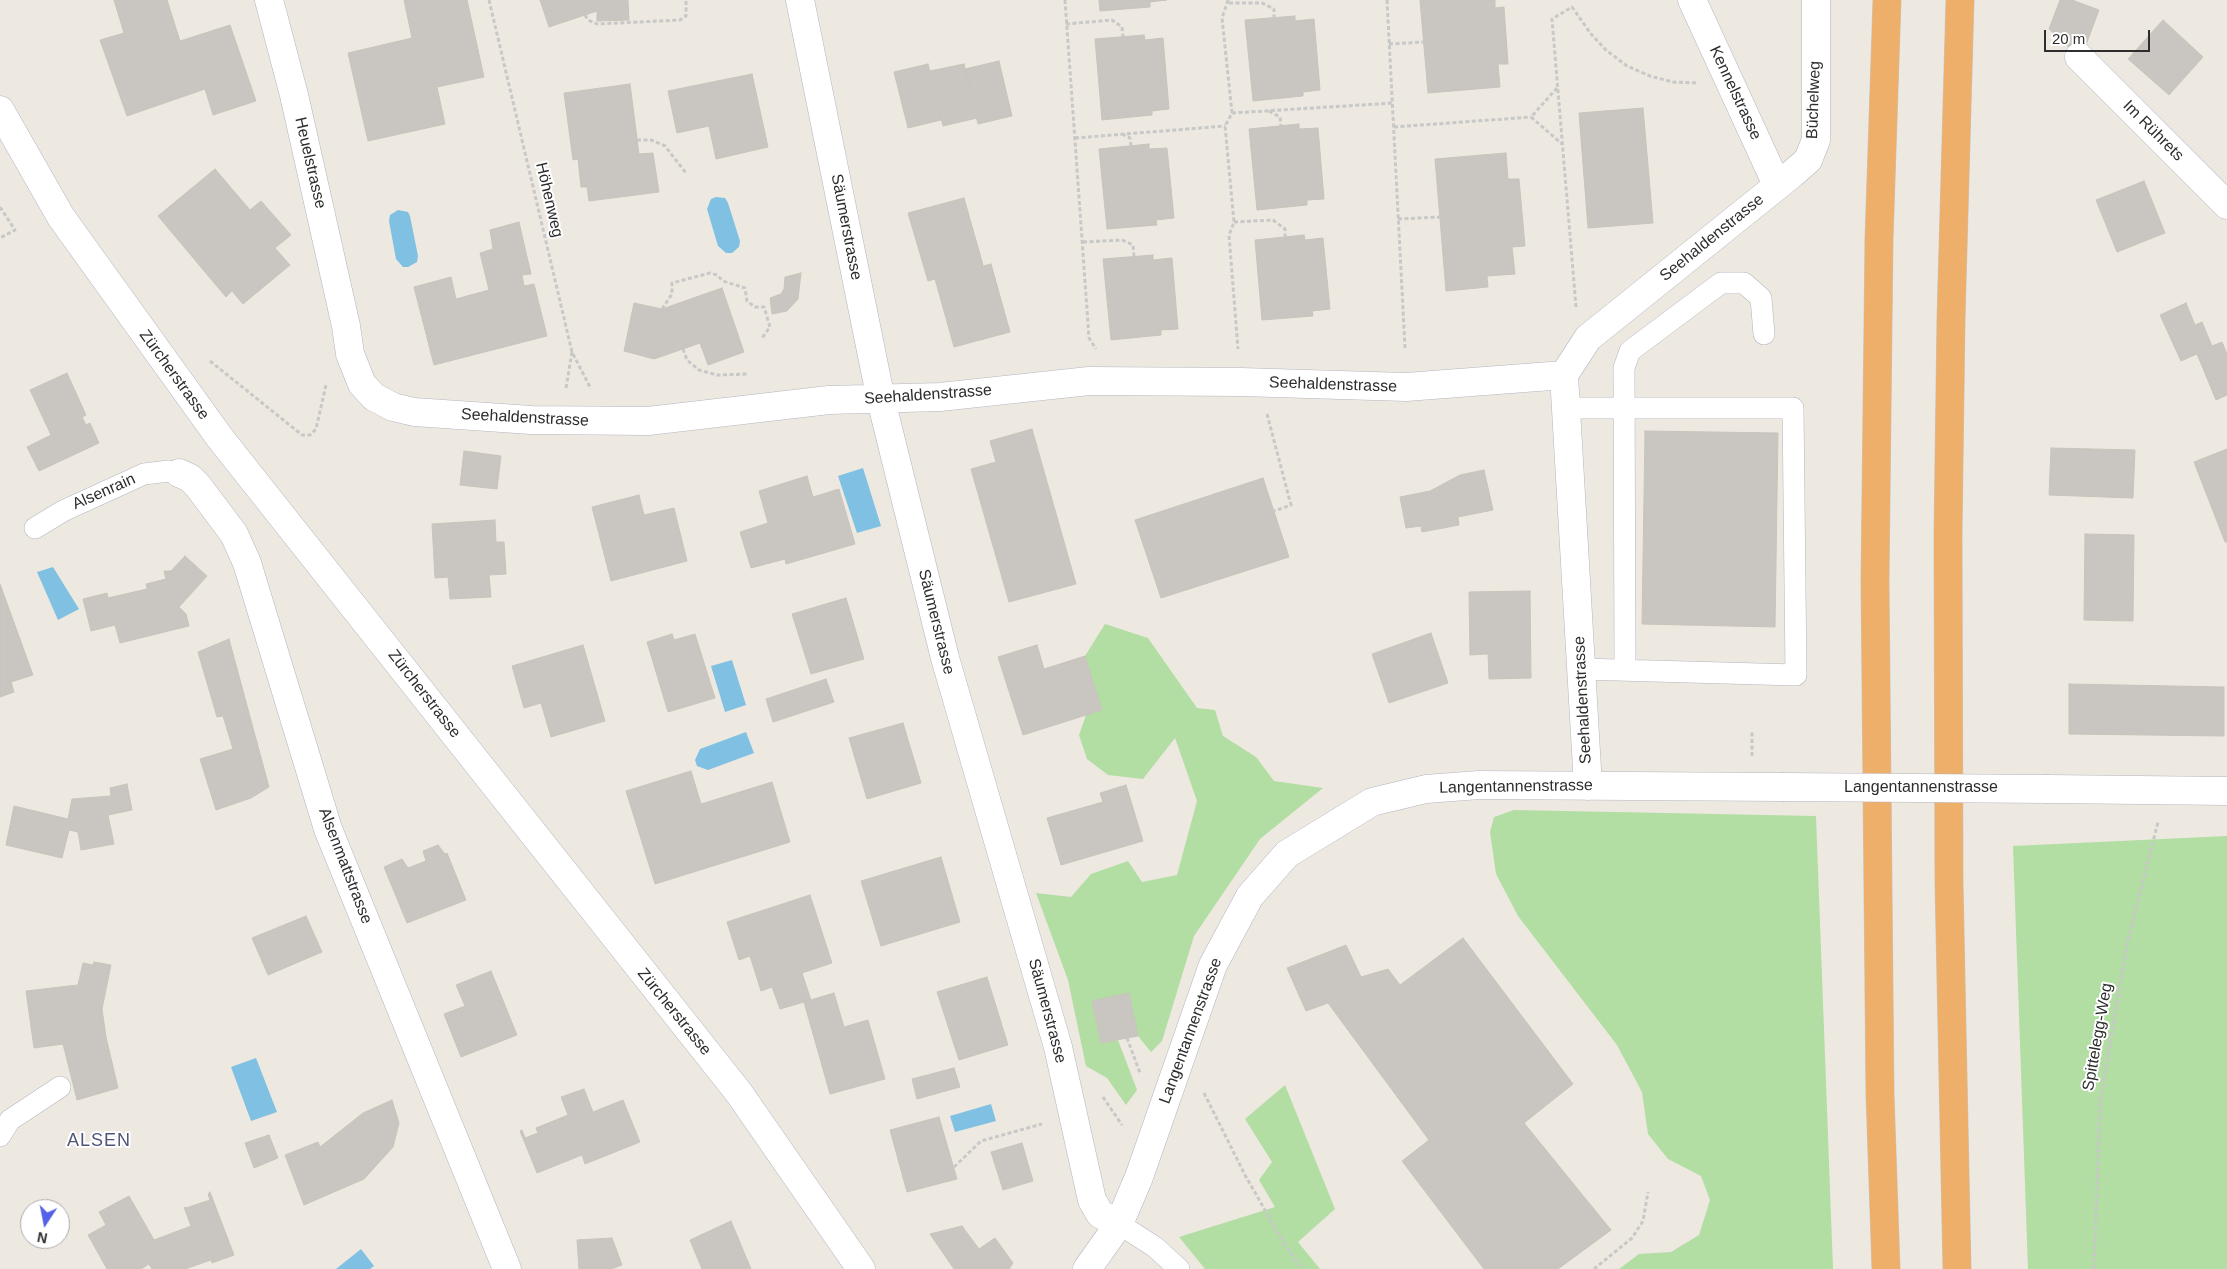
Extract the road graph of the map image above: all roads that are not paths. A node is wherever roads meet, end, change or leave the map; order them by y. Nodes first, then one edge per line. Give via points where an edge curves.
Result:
1 (269, 0) edge
2 (800, 0) edge
3 (1692, 0) edge
4 (1816, 0) edge
5 (1886, 0) edge
6 (1960, 0) edge
7 (2079, 57) dead end
8 (0, 110) edge
9 (1777, 185) junction
10 (2227, 205) edge
11 (346, 326) joint
12 (1764, 334) dead end
13 (1564, 375) junction
14 (881, 400) junction
15 (1566, 408) junction
16 (1626, 408) junction
17 (179, 473) joint
18 (35, 528) dead end
19 (1581, 669) junction
20 (1626, 670) junction
21 (1588, 786) junction
22 (2227, 790) edge
23 (60, 1088) dead end
24 (0, 1136) edge
25 (1119, 1224) junction
26 (1958, 1267) edge
27 (507, 1269) edge
28 (861, 1269) edge
29 (1087, 1269) edge
30 (1179, 1269) edge
31 (1886, 1269) edge

1 - 11 street, Heuelstrasse
2 - 14 street, Säumerstrasse
3 - 9 street, Kennelstrasse
4 - 9 street, Büchelweg via 1816,140 1808,160
5 - 31 highway via 1875,581 1880,1084
6 - 26 highway via 1948,534 1949,903
7 - 10 street, Im Rührets
8 - 28 street, Zürcherstrasse via 61,217 220,438 740,1093
9 - 13 street, Seehaldenstrasse via 1588,338
11 - 14 street, Seehaldenstrasse via 350,354 362,384 374,397 393,407 414,412 531,420 630,422 829,400
12 - 16 lane via 1761,298 1744,283 1721,283 1630,351 1624,368
13 - 14 street, Seehaldenstrasse via 1406,387 1089,381
13 - 15 street, Seehaldenstrasse
14 - 25 street, Säumerstrasse via 945,658 1058,1047 1092,1200 1100,1214
15 - 16 lane
15 - 19 street, Seehaldenstrasse
16 - 20 lane
16 - 20 lane via 1793,408 1796,675
17 - 18 lane, Alsenrain via 144,474 63,511
17 - 27 street, Alsenmattstrasse via 190,478 210,502 234,534 247,563 328,829
19 - 20 lane
19 - 21 street, Seehaldenstrasse
21 - 22 street, Langentannenstrasse, bridge
21 - 25 street, Langentannenstrasse via 1479,785 1426,789 1372,802 1287,854 1250,896 1213,965 1140,1177
23 - 24 lane via 10,1120
25 - 29 street, Langentannenstrasse
25 - 30 lane via 1155,1247

